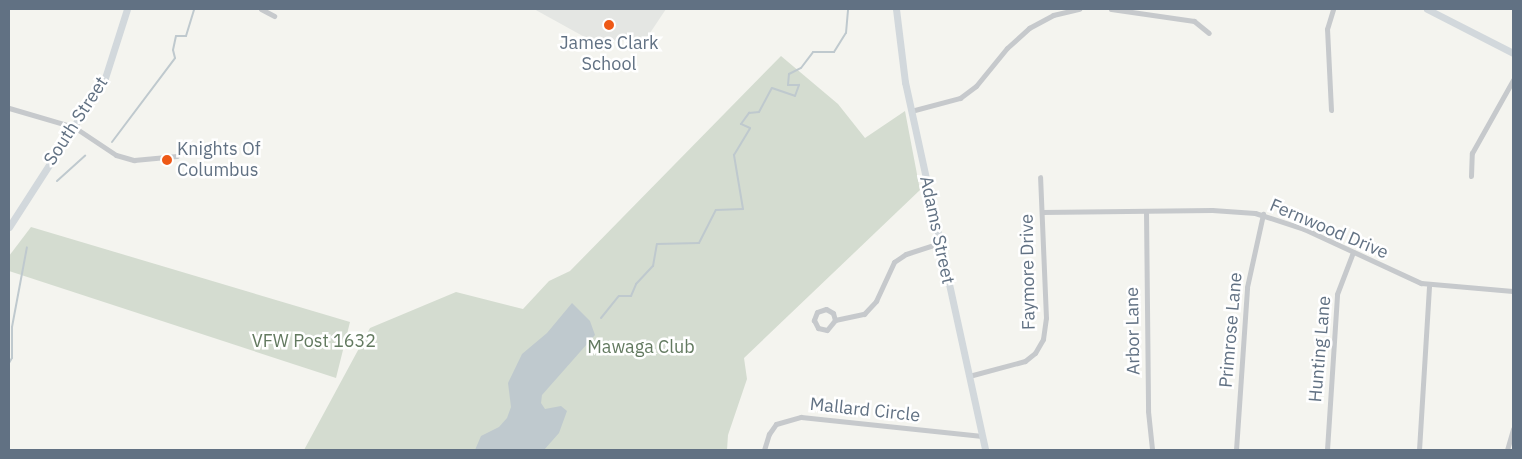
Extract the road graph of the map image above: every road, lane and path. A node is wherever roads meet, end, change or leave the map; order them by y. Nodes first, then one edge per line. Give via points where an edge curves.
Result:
1 (127, 9) edge
2 (261, 9) edge
3 (896, 9) edge
4 (1079, 9) edge
5 (1111, 9) edge
6 (1333, 9) edge
7 (1427, 9) edge
8 (274, 16) dead end
9 (1209, 33) dead end
10 (1513, 53) edge
11 (1513, 80) edge
12 (9, 108) edge
13 (1331, 110) dead end
14 (911, 111) junction
15 (74, 127) junction
16 (177, 156) dead end
17 (1470, 176) dead end
18 (1040, 177) dead end
19 (1146, 211) junction
20 (1042, 212) junction
21 (1264, 214) junction
22 (9, 226) edge
23 (940, 243) junction
24 (1353, 252) junction
25 (1429, 286) junction
26 (1513, 291) edge
27 (835, 320) junction
28 (968, 376) junction
29 (1513, 429) edge
30 (982, 436) junction
31 (764, 450) edge
32 (985, 450) edge
33 (1152, 450) edge
34 (1236, 450) edge
35 (1327, 450) edge
36 (1419, 450) edge
37 (1507, 450) edge

1 - 15 street, South Street via 107,73
2 - 8 street
3 - 14 street, Adams Street via 899,47
4 - 14 street via 1053,15 1029,28 1007,48 976,86 960,98
5 - 9 street via 1194,21
6 - 13 street via 1328,29
7 - 10 street
11 - 17 street via 1472,153
12 - 15 street
14 - 23 street, Adams Street
15 - 16 street via 116,155 134,160
15 - 22 street, South Street
18 - 20 street, Faymore Drive
19 - 20 street, Fernwood Drive
19 - 21 street, Fernwood Drive via 1229,210
19 - 33 street, Arbor Lane via 1148,411
20 - 28 street, Faymore Drive via 1046,318 1040,345 1020,364
21 - 24 street, Fernwood Drive
21 - 34 street, Primrose Lane via 1246,294
23 - 27 street via 906,254 894,262 878,298 868,311 848,320
23 - 28 street, Adams Street
24 - 25 street, Fernwood Drive
24 - 35 street, Hunting Lane via 1337,301
25 - 26 street, Fernwood Drive
25 - 36 street
27 - 27 street via 833,326 824,330 818,328 814,320 817,312 826,309 833,313
28 - 30 street, Adams Street
29 - 37 street
30 - 31 street, Mallard Circle via 801,417 783,420 774,427
30 - 32 street, Adams Street

